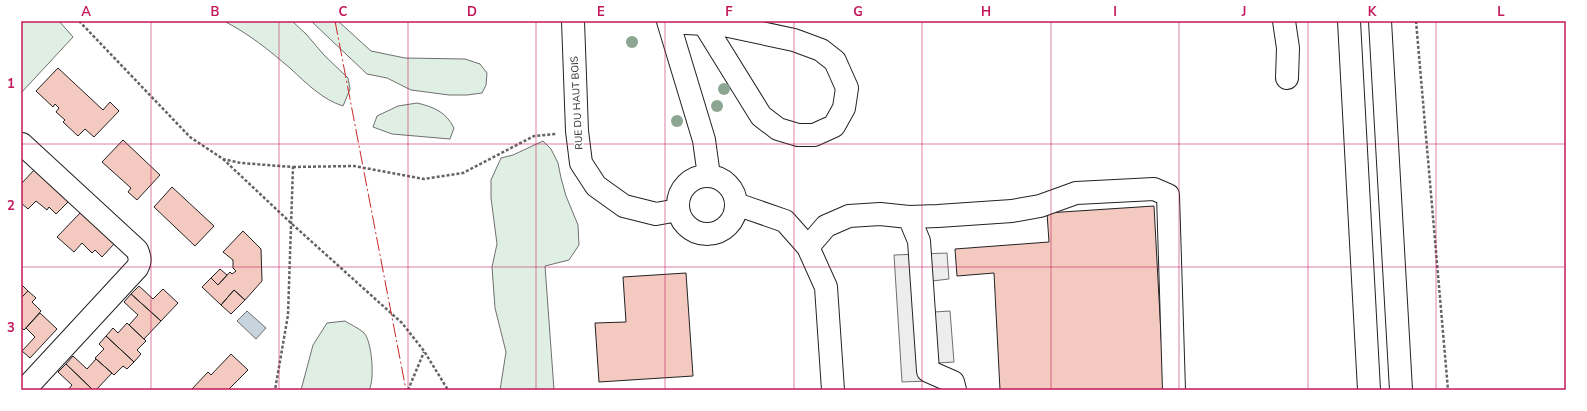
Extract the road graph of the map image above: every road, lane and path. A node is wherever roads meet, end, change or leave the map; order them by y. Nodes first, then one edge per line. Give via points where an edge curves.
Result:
1 (79, 21) edge
2 (573, 21) edge
3 (1284, 21) edge
4 (1349, 21) edge
5 (1380, 21) edge
6 (1416, 21) edge
7 (669, 22) edge
8 (704, 24) junction
9 (1287, 78) dead end
10 (577, 131) junction
11 (22, 144) dead end
12 (223, 159) junction
13 (293, 167) junction
14 (709, 176) junction
15 (736, 204) junction
16 (678, 210) junction
17 (909, 217) junction
18 (292, 224) junction
19 (808, 247) junction
20 (424, 351) junction
21 (25, 387) edge
22 (275, 390) edge
23 (408, 390) edge
24 (448, 390) edge
25 (833, 390) edge
26 (955, 390) edge
27 (1174, 390) edge
28 (1369, 390) edge
29 (1401, 390) edge
30 (1448, 390) edge

1 - 12 path via 190,137
2 - 10 main road, RUE DU HAUT BOIS
3 - 9 main road via 1288,48
4 - 28 main road
5 - 29 main road
6 - 30 path
7 - 8 main road
7 - 14 main road via 704,140
8 - 8 main road via 724,25 794,40 821,50 835,61 847,88 844,108 834,126 814,135 798,135 778,129 762,116
10 - 13 path via 534,136 463,173 424,179 354,166
10 - 16 main road, RUE DU HAUT BOIS via 581,163 596,186 624,206 656,214
11 - 21 main road via 137,250 140,256 137,268
12 - 13 path
12 - 18 path
13 - 18 path
14 - 15 main road via 728,185 734,194
14 - 16 main road via 690,182 679,199
15 - 16 main road via 735,215 729,224 721,231 710,234 702,234 690,228
15 - 19 main road via 785,221
17 - 19 main road via 880,214 849,216 826,226
17 - 26 main road via 920,241 928,371 952,382
17 - 27 main road via 1012,211 1040,206 1076,193 1154,190 1168,195
18 - 20 path via 402,323
18 - 22 path via 288,315
19 - 25 main road via 826,287
20 - 23 path
20 - 24 path

